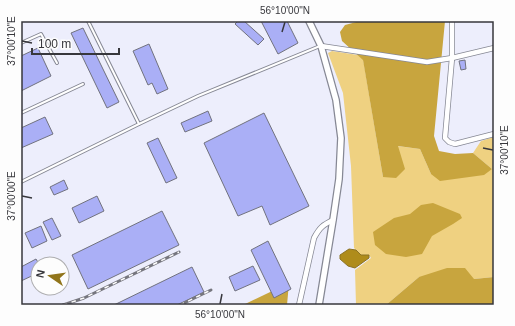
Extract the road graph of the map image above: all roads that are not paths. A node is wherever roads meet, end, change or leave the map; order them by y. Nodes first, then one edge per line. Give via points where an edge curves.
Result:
1 (88, 21) edge
2 (309, 21) edge
3 (452, 21) edge
4 (21, 43) edge
5 (321, 46) junction
6 (494, 48) edge
7 (452, 58) junction
8 (57, 63) dead end
9 (82, 84) dead end
10 (21, 113) edge
11 (139, 124) junction
12 (494, 134) edge
13 (21, 182) edge
14 (334, 220) junction
15 (299, 305) edge
16 (319, 305) edge

1 - 11 lane
2 - 5 street
3 - 7 street
4 - 8 lane via 41,34
5 - 7 street via 427,62
5 - 11 lane via 198,96
5 - 14 street via 336,100 341,138
6 - 7 street
7 - 12 street via 445,138 455,144
9 - 10 lane
11 - 13 lane
14 - 15 street via 322,226 314,238
14 - 16 street

